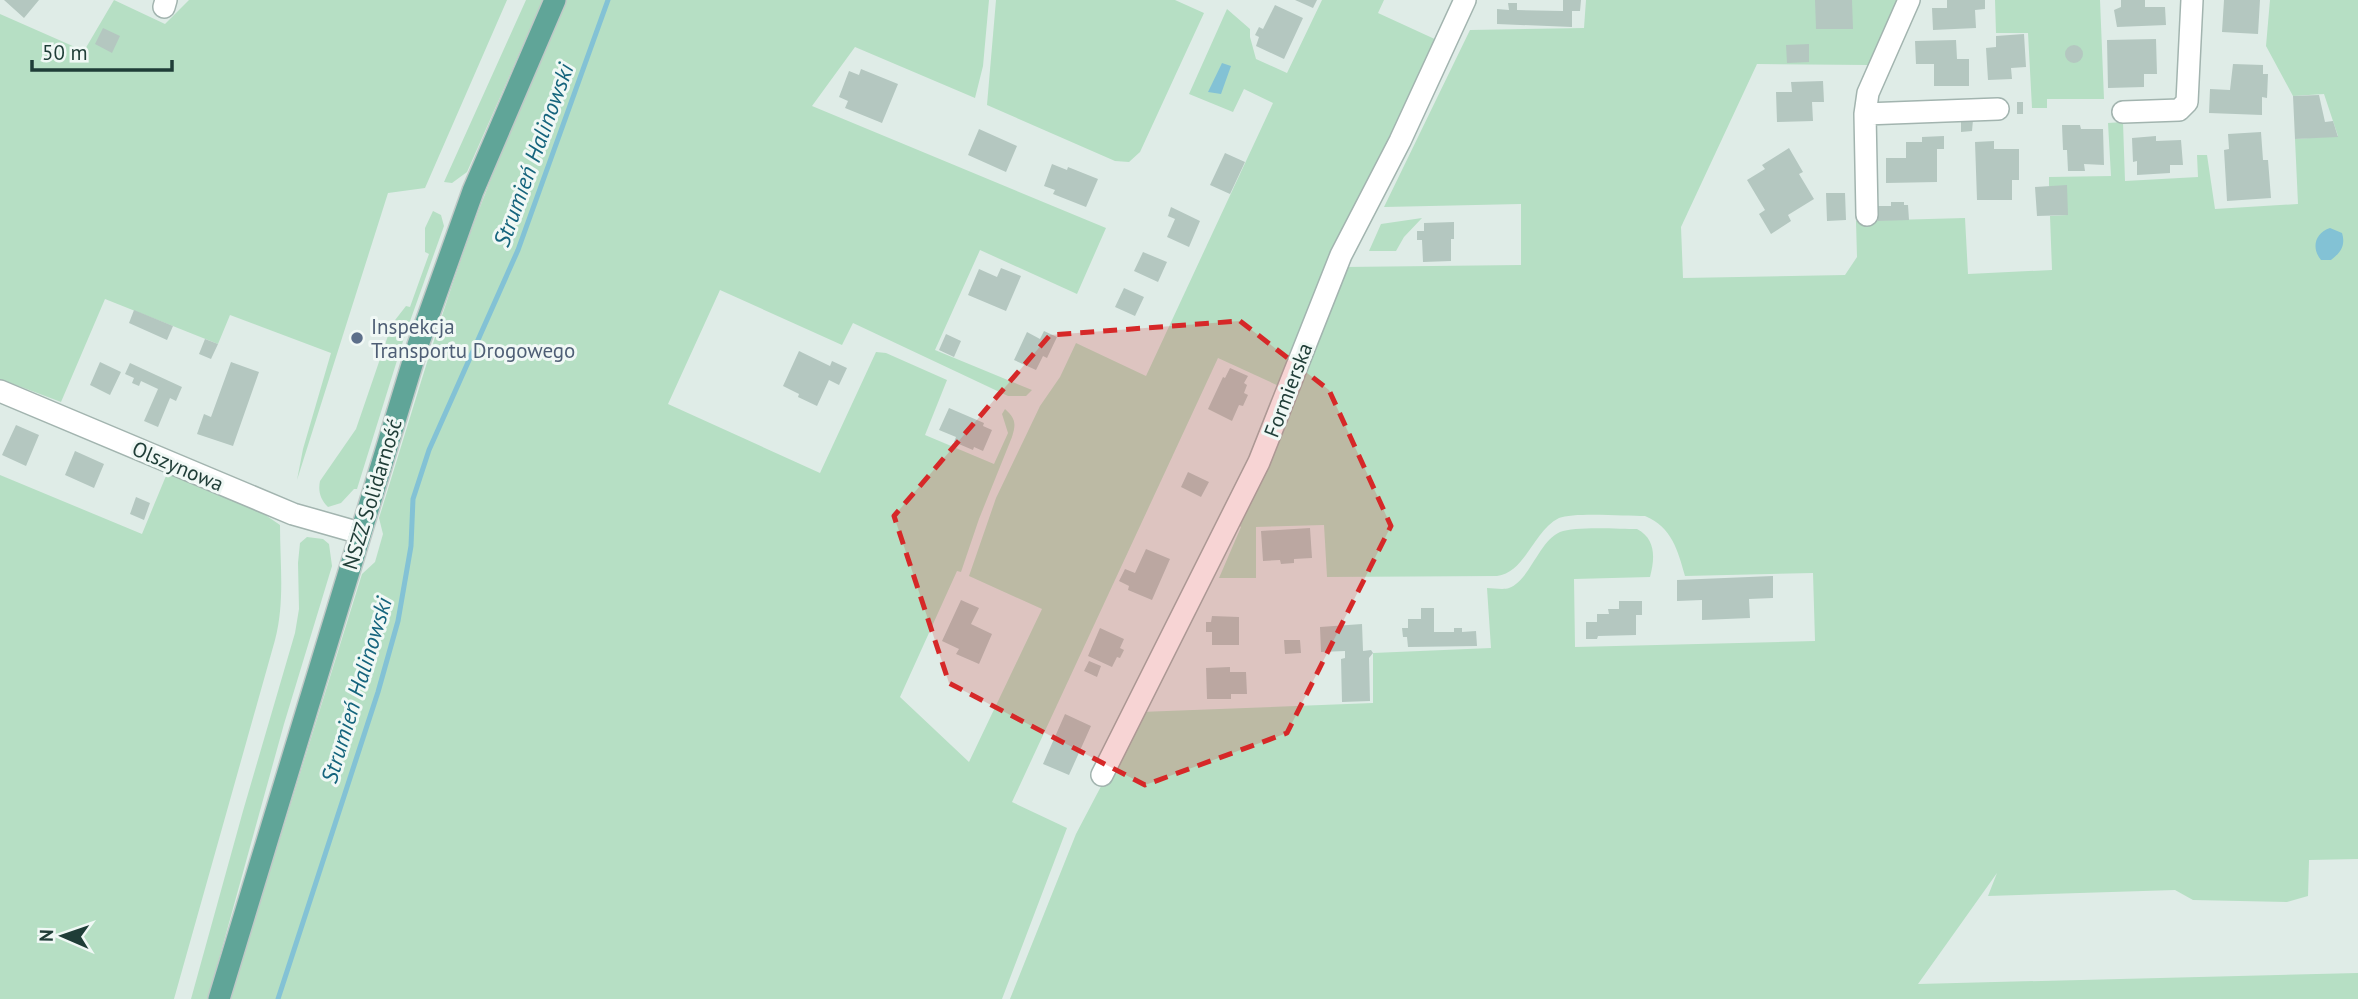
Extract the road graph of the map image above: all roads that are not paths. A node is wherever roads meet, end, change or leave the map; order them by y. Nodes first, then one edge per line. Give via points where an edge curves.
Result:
1 (555, 0) edge
2 (1465, 0) edge
3 (1909, 0) edge
4 (2192, 0) edge
5 (1998, 109) dead end
6 (2123, 112) dead end
7 (1865, 114) junction
8 (1867, 215) dead end
9 (0, 391) edge
10 (359, 533) junction
11 (1102, 775) dead end
12 (219, 999) edge

1 - 10 main road, NSZZ Solidarność via 446,260
2 - 11 street, Formierska via 1341,255 1259,462
3 - 7 street via 1871,82
4 - 6 street via 2184,107
5 - 7 street
7 - 8 street
9 - 10 street, Olszynowa via 293,514
10 - 12 main road, NSZZ Solidarność

